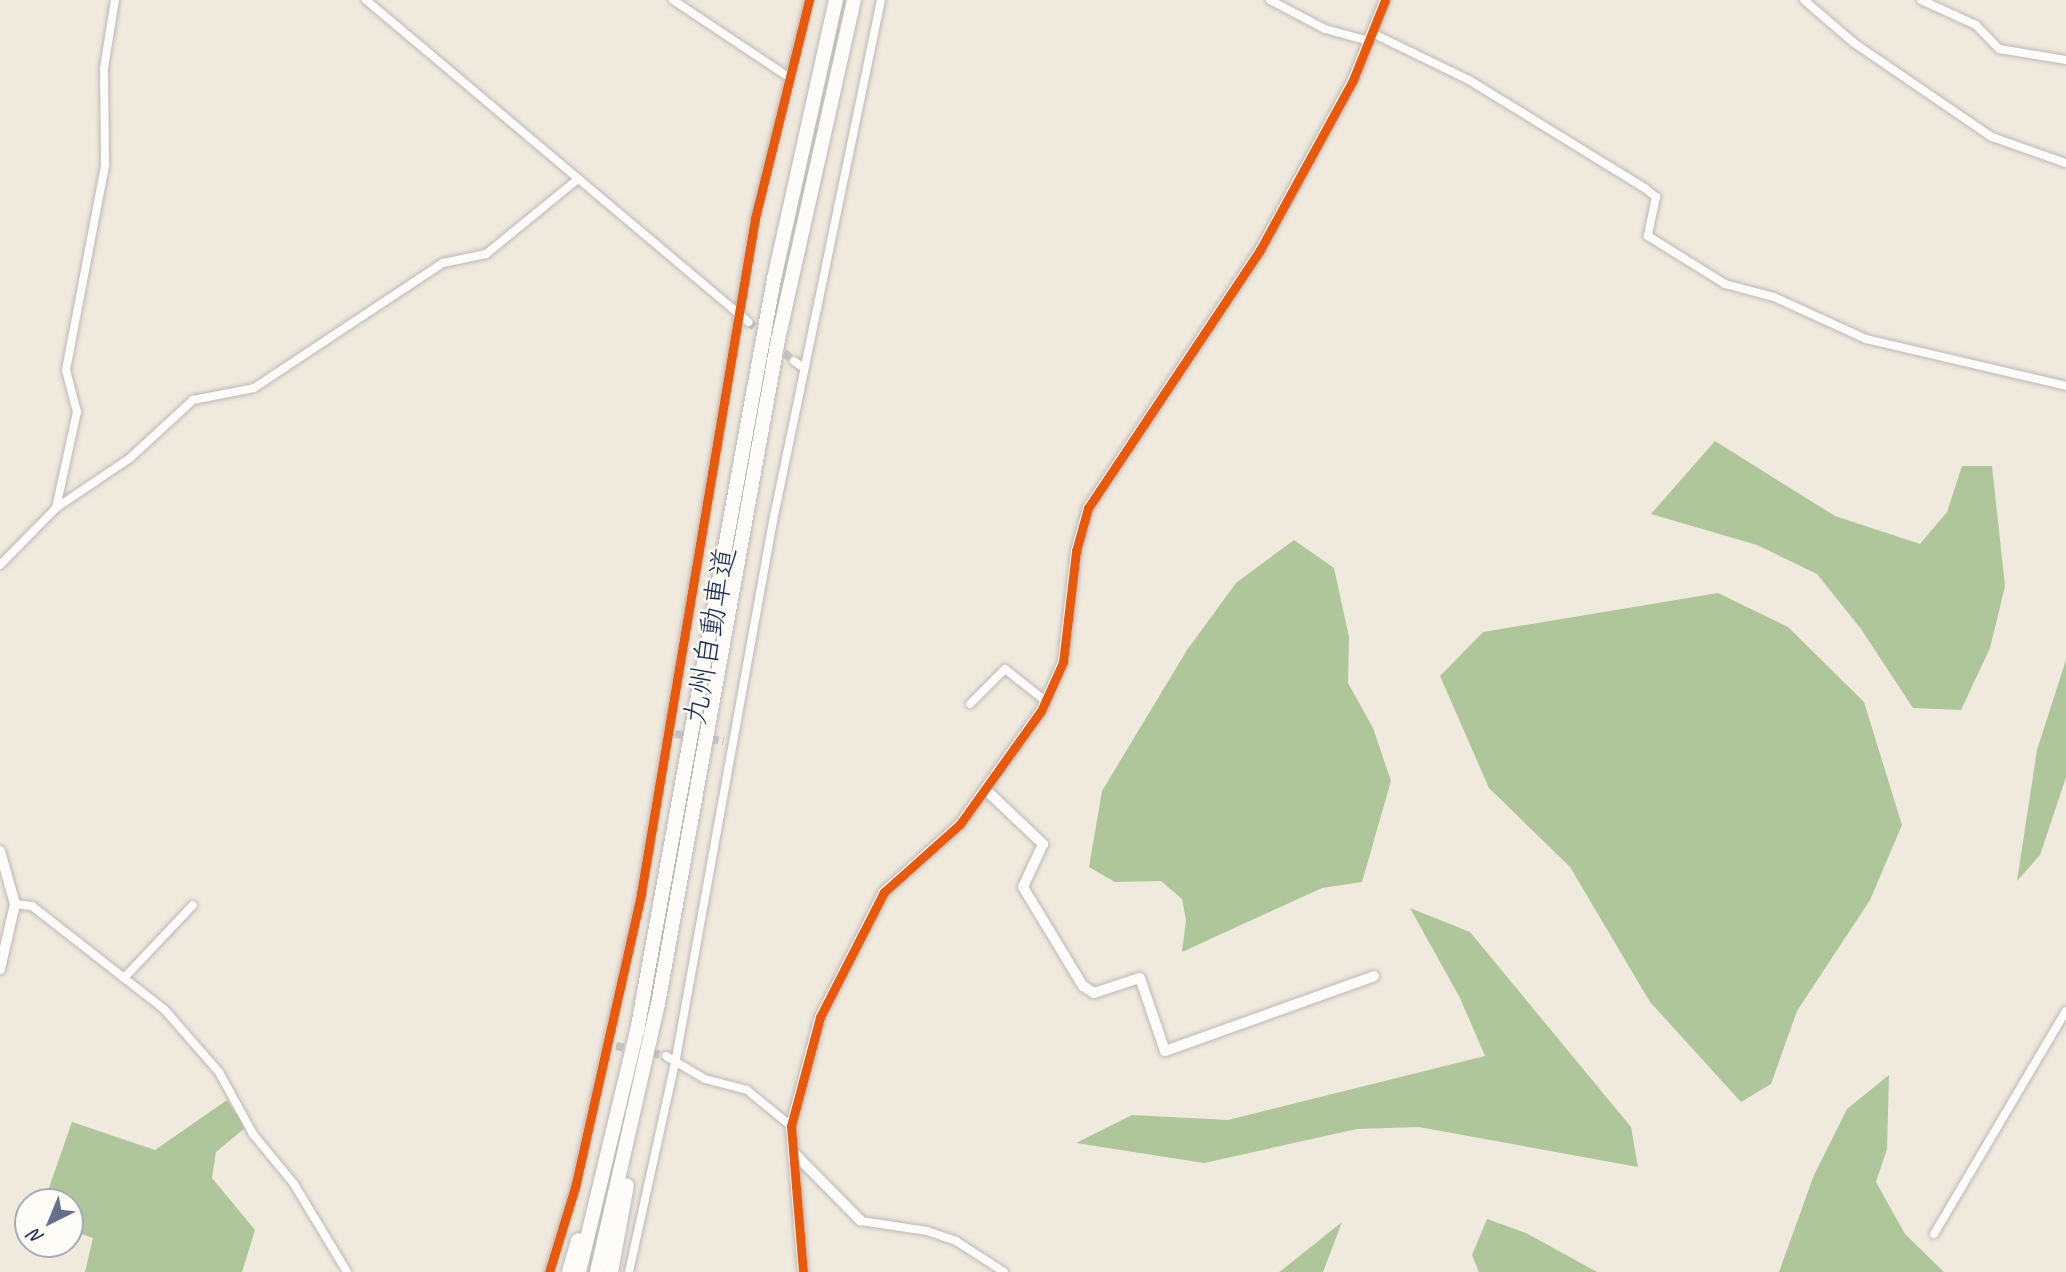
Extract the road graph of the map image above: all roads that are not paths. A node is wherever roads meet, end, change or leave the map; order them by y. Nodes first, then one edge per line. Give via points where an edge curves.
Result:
1 (115, 0) edge
2 (366, 0) edge
3 (673, 0) edge
4 (809, 0) edge
5 (836, 0) edge
6 (854, 0) edge
7 (881, 0) edge
8 (1270, 0) edge
9 (1385, 0) edge
10 (1804, 0) edge
11 (1921, 0) edge
12 (1370, 37) junction
13 (2066, 60) edge
14 (787, 76) junction
15 (2066, 163) edge
16 (578, 179) junction
17 (740, 315) junction
18 (748, 322) tunnel mouth
19 (794, 361) tunnel mouth
20 (804, 368) junction
21 (2066, 386) edge
22 (56, 508) junction
23 (0, 565) edge
24 (1047, 702) junction
25 (970, 704) dead end
26 (986, 790) junction
27 (0, 851) edge
28 (15, 904) junction
29 (193, 905) dead end
30 (0, 969) edge
31 (1374, 976) dead end
32 (124, 978) junction
33 (658, 1004) junction
34 (2066, 1011) edge
35 (666, 1056) tunnel mouth
36 (676, 1058) junction
37 (620, 1110) junction
38 (791, 1126) junction
39 (793, 1152) junction
40 (861, 1221) joint
41 (1934, 1234) dead end
42 (347, 1272) edge
43 (549, 1272) edge
44 (569, 1272) edge
45 (579, 1272) edge
46 (597, 1272) edge
47 (611, 1272) edge
48 (629, 1272) edge
49 (803, 1272) edge
50 (1004, 1272) edge

1 - 22 street via 104,68 105,165 66,370 77,412
2 - 16 street
3 - 14 street
4 - 14 street
5 - 37 highway, 九州自動車道 via 774,279
6 - 33 highway, 九州自動車道 via 778,340
7 - 20 street
8 - 12 street via 1325,29
9 - 12 street
10 - 15 street via 1854,43 1992,137
11 - 13 street via 1976,26 1999,49
12 - 21 street via 1510,103 1646,189 1656,197 1648,236 1725,284 1774,297 1866,339
12 - 24 street via 1353,80 1260,250 1088,508 1076,551 1063,662
14 - 17 street via 755,218
16 - 17 street
16 - 22 street via 486,254 443,263 254,388 193,400 130,458
17 - 18 street
17 - 43 street via 672,733 611,1045
19 - 20 street
20 - 36 street via 728,742
22 - 23 street
24 - 25 street via 1005,668
24 - 26 street
26 - 31 street via 1043,844 1023,887 1083,986 1094,993 1140,978 1165,1051
26 - 38 street via 960,824 884,891 820,1017
27 - 28 street
28 - 30 street
28 - 32 street via 32,906
29 - 32 street
32 - 42 street via 164,1009 219,1072 253,1134 293,1184
33 - 46 highway, 九州自動車道
33 - 47 highway
34 - 41 street
35 - 36 street
36 - 38 street via 705,1079 747,1090
36 - 48 street
37 - 44 highway
37 - 45 highway, 九州自動車道
38 - 39 street
39 - 40 street
39 - 49 street
40 - 50 street via 927,1231 956,1241

